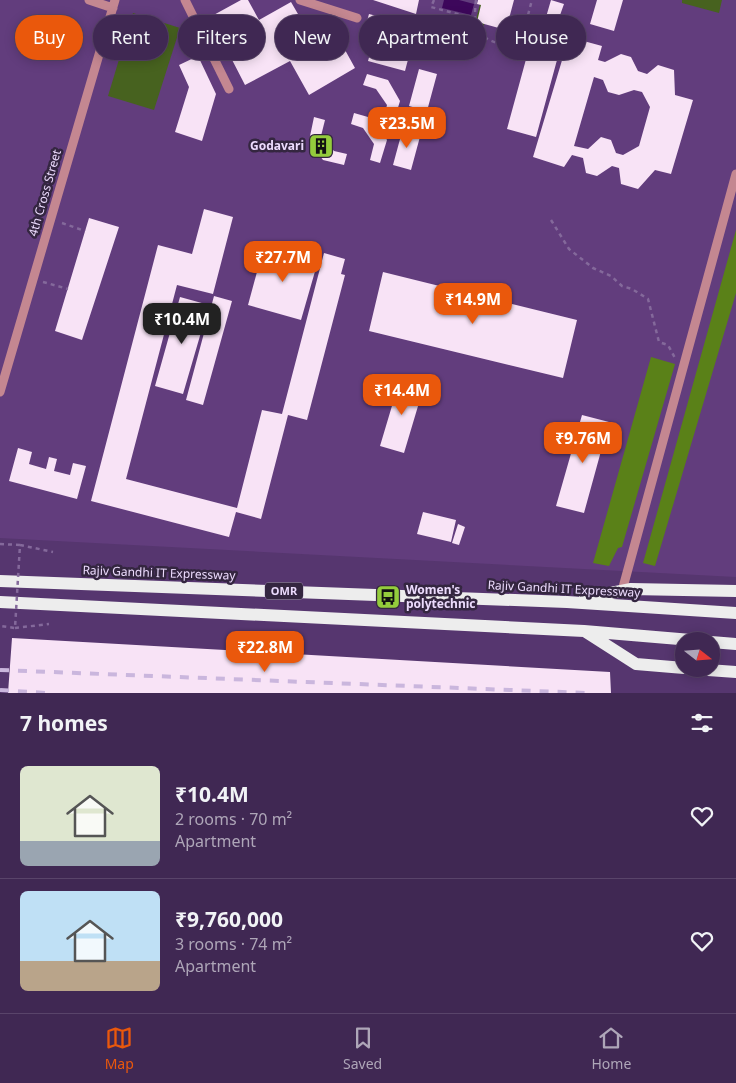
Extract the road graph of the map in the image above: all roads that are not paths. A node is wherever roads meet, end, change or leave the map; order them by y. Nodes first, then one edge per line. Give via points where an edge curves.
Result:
1 (89, 0) edge
2 (185, 0) edge
3 (300, 0) edge
4 (114, 4) edge
5 (358, 18) dead end
6 (229, 89) dead end
7 (736, 174) edge
8 (0, 392) edge
9 (0, 580) edge
10 (622, 591) junction
11 (736, 591) edge
12 (0, 602) edge
13 (567, 602) junction
14 (736, 613) edge
15 (584, 631) junction
16 (675, 639) edge
17 (720, 643) edge
18 (736, 644) edge
19 (675, 667) edge
20 (720, 671) edge
21 (736, 672) edge

1 - 4 street
2 - 6 street
3 - 5 street
4 - 8 street, 4th Cross Street
7 - 10 street
9 - 13 main road, Rajiv Gandhi IT Expressway / OMR
10 - 11 main road
10 - 13 main road
12 - 15 main road, OMR
13 - 14 main road, Rajiv Gandhi IT Expressway / OMR
15 - 16 main road, OMR
15 - 19 main road via 636,664
17 - 18 main road
20 - 21 main road

